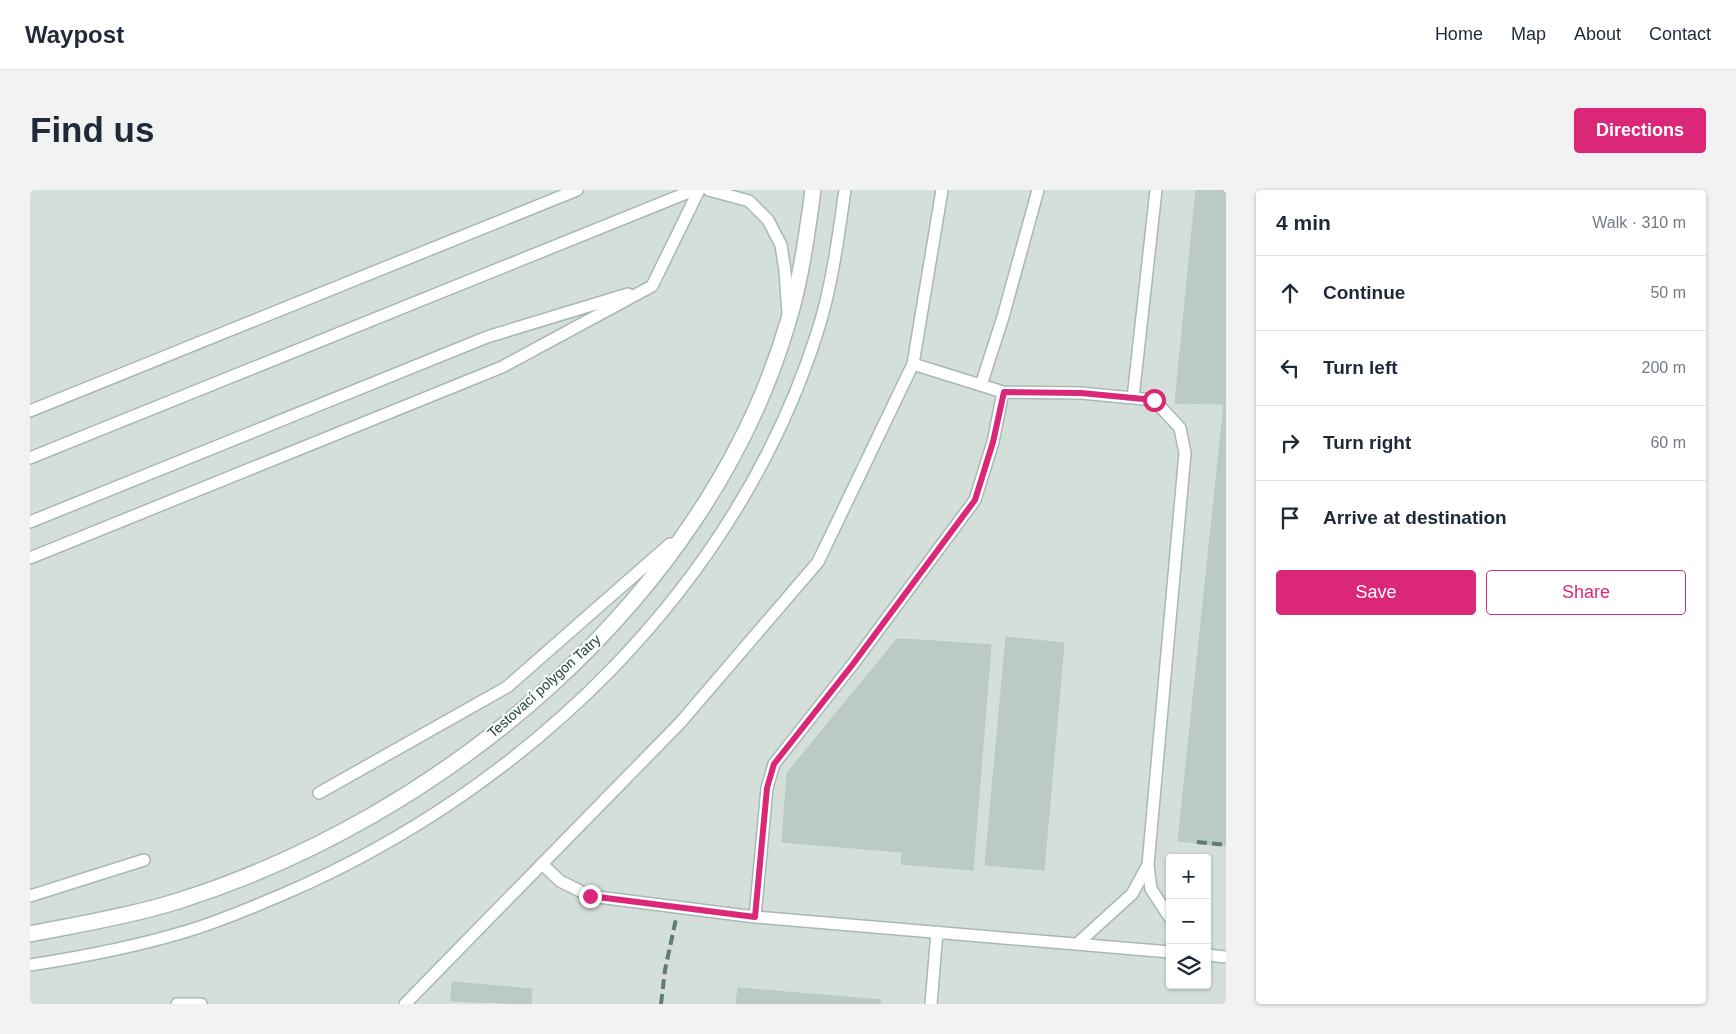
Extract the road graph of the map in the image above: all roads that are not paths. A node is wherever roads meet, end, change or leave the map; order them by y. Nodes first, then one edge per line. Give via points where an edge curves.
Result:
1 (577, 190) edge
2 (694, 190) edge
3 (699, 190) edge
4 (709, 190) edge
5 (813, 190) edge
6 (844, 190) edge
7 (942, 190) edge
8 (1038, 190) edge
9 (1156, 190) edge
10 (652, 286) junction
11 (788, 322) junction
12 (913, 364) junction
13 (982, 385) junction
14 (1004, 392) junction
15 (1133, 398) junction
16 (30, 411) edge
17 (30, 458) edge
18 (30, 522) edge
19 (690, 527) junction
20 (30, 558) edge
21 (319, 793) dead end
22 (144, 860) dead end
23 (542, 864) junction
24 (1148, 865) junction
25 (30, 896) edge
26 (1166, 912) edge
27 (755, 917) junction
28 (937, 932) junction
29 (30, 934) edge
30 (1076, 944) junction
31 (1166, 952) edge
32 (1211, 955) edge
33 (1226, 956) edge
34 (30, 965) edge
35 (177, 1004) edge
36 (201, 1004) edge
37 (405, 1004) edge
38 (931, 1004) edge

1 - 16 lane
2 - 17 lane
3 - 10 lane
4 - 11 lane via 749,201 768,220 781,245 786,271
5 - 11 street, Testovací polygon Tatry via 805,251
6 - 34 lane via 835,256 818,331 792,403 759,474 716,544 674,600 573,706 459,799 396,838 328,874 186,932
7 - 12 lane
8 - 13 lane
9 - 15 lane
10 - 18 lane via 487,337
10 - 20 lane via 502,367
11 - 19 street, Testovací polygon Tatry via 763,391 731,460
12 - 13 lane
12 - 23 lane via 818,562 680,723
13 - 14 lane
14 - 15 lane via 1081,393
14 - 27 lane via 975,500 859,657 774,764 767,788
15 - 24 lane via 1154,400 1180,428 1185,453
19 - 21 lane via 507,687
19 - 29 street, Testovací polygon Tatry via 650,581 603,633 552,683 442,774 314,846 247,876 176,902
22 - 25 lane
23 - 27 lane via 560,881 590,896
23 - 37 lane
24 - 26 lane via 1151,889
24 - 30 lane via 1132,894
27 - 28 lane
28 - 30 lane
28 - 38 lane
30 - 31 lane
32 - 33 lane
35 - 36 lane

